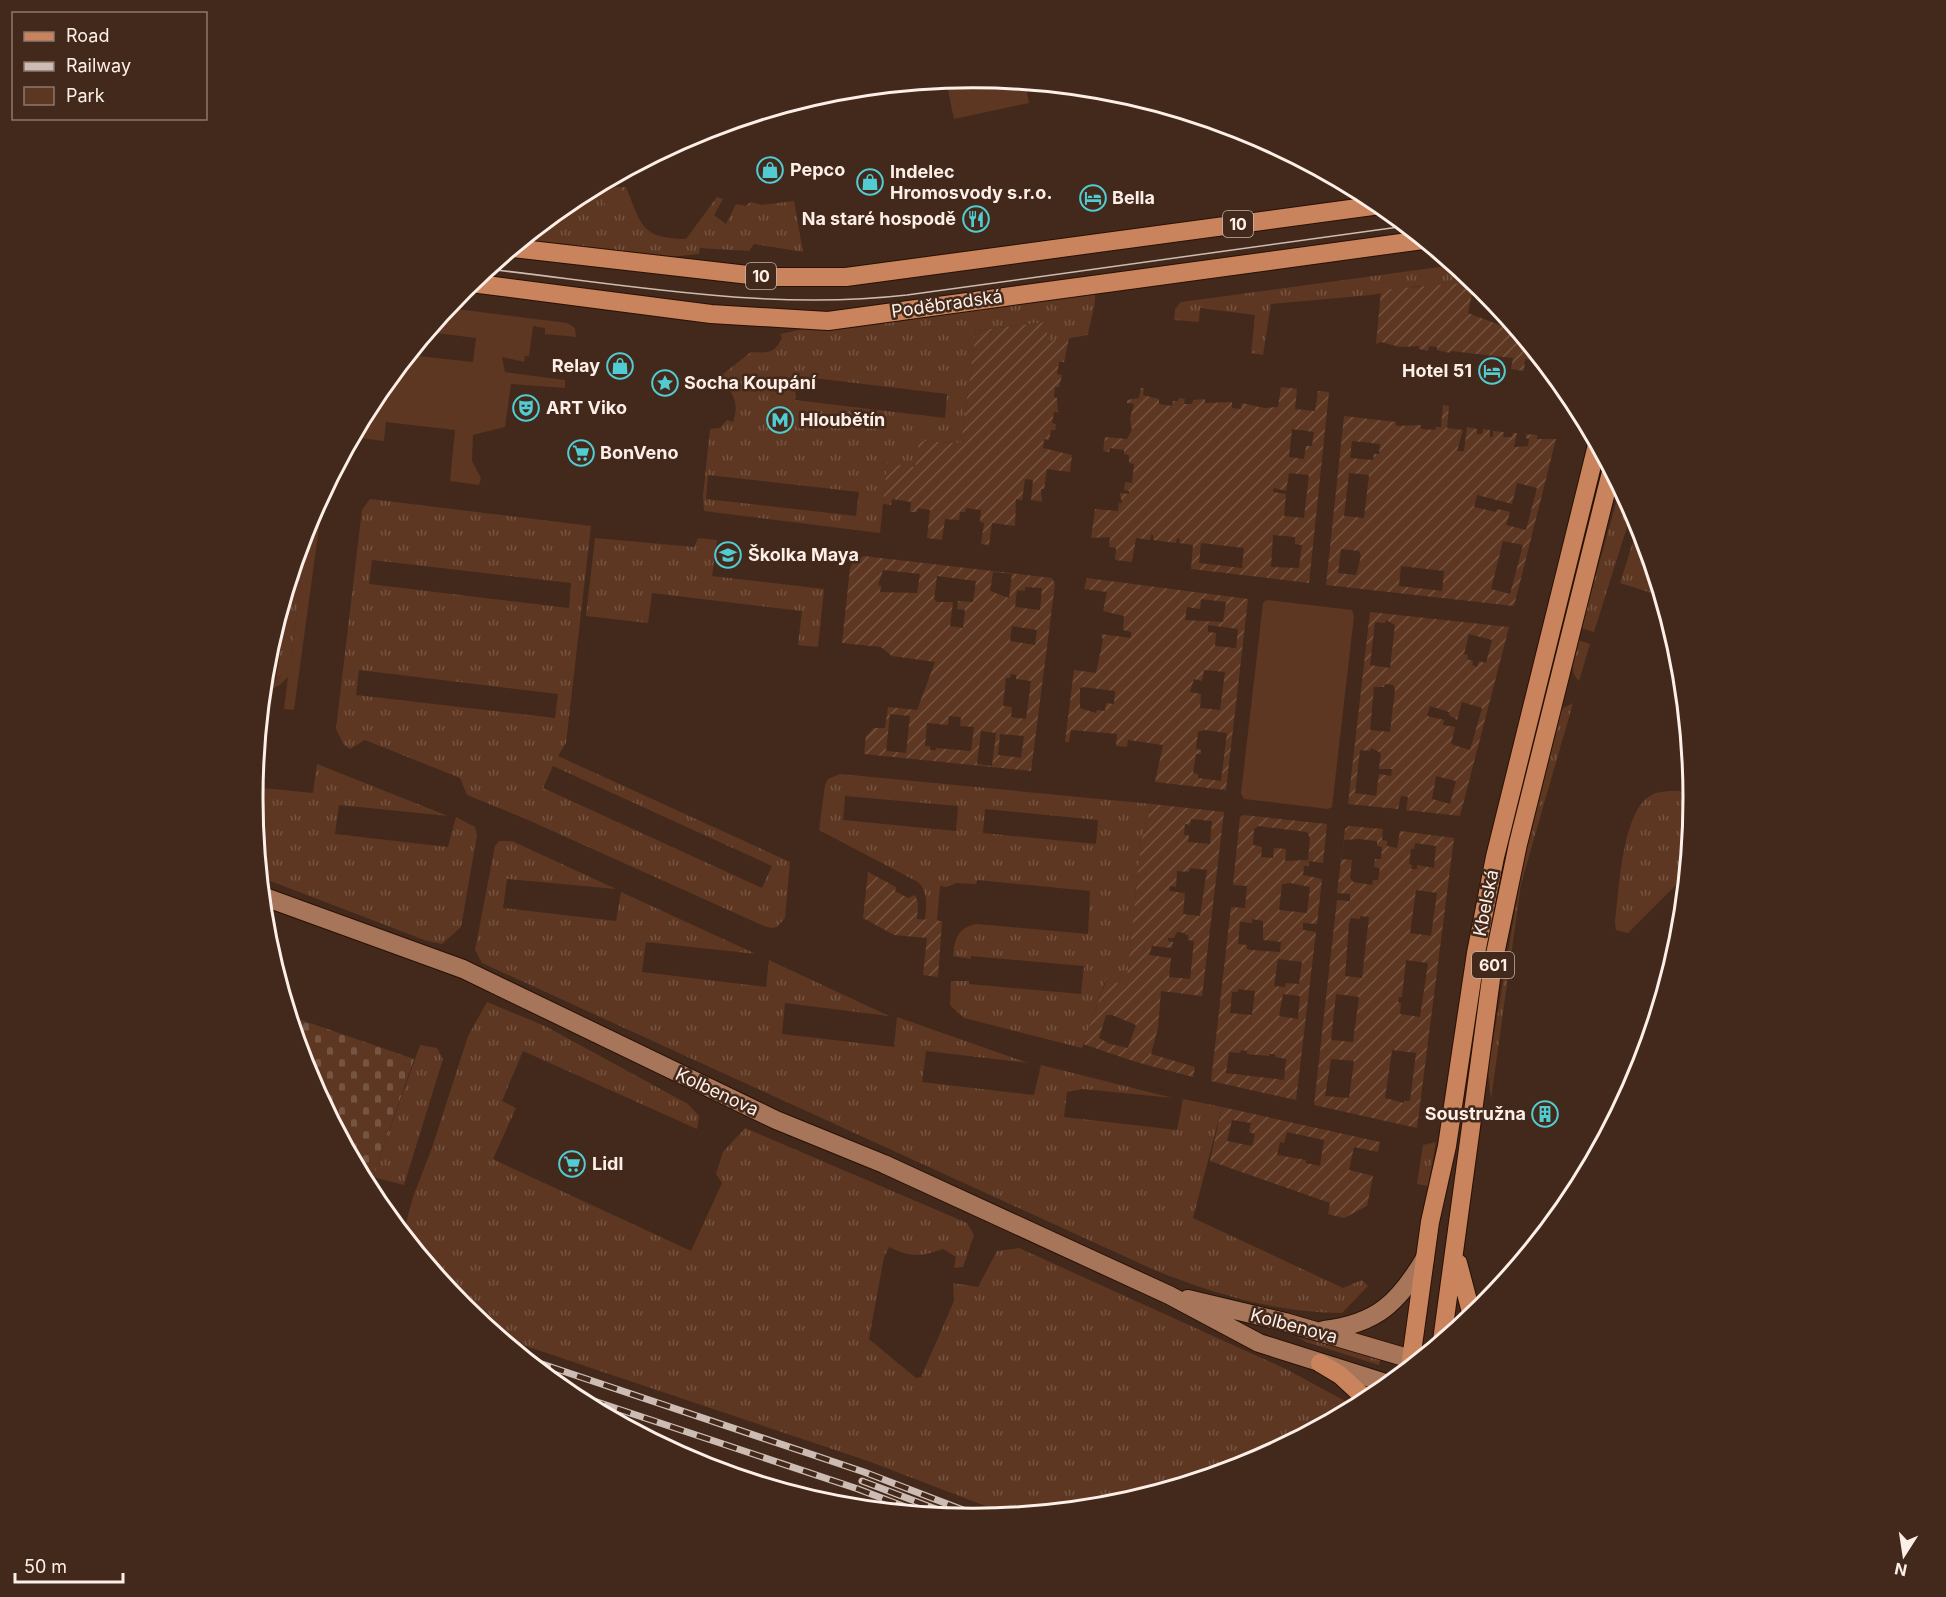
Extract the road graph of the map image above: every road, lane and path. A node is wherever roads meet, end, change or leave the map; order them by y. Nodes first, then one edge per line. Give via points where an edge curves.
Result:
1 (1365, 207) edge
2 (1413, 241) edge
3 (524, 249) edge
4 (483, 285) edge
5 (1594, 456) edge
6 (1609, 481) edge
7 (270, 899) edge
8 (1455, 1248) junction
9 (1426, 1256) junction
10 (1169, 1295) junction
11 (1469, 1307) edge
12 (1444, 1330) edge
13 (1315, 1331) junction
14 (1414, 1354) edge
15 (1406, 1361) edge
16 (1320, 1363) junction
17 (1379, 1381) edge
18 (1360, 1393) edge

1 - 3 main road, 10 via 846,277 747,275
2 - 4 main road, Poděbradská / 10 via 828,321 711,314
5 - 9 main road, Kbelská / 601 via 1495,857
6 - 8 main road, Kbelská / 601 via 1529,799 1498,942
7 - 10 main road, Kolbenova via 464,969 776,1120 884,1164
8 - 11 main road
8 - 12 main road, Kbelská / 601
9 - 13 main road via 1403,1293 1382,1312 1352,1325
9 - 14 main road, Kbelská / 601
10 - 13 main road, Kolbenova
10 - 16 main road, Kolbenova via 1259,1343
13 - 15 main road, Kolbenova
16 - 17 main road, Kolbenova
16 - 18 main road

